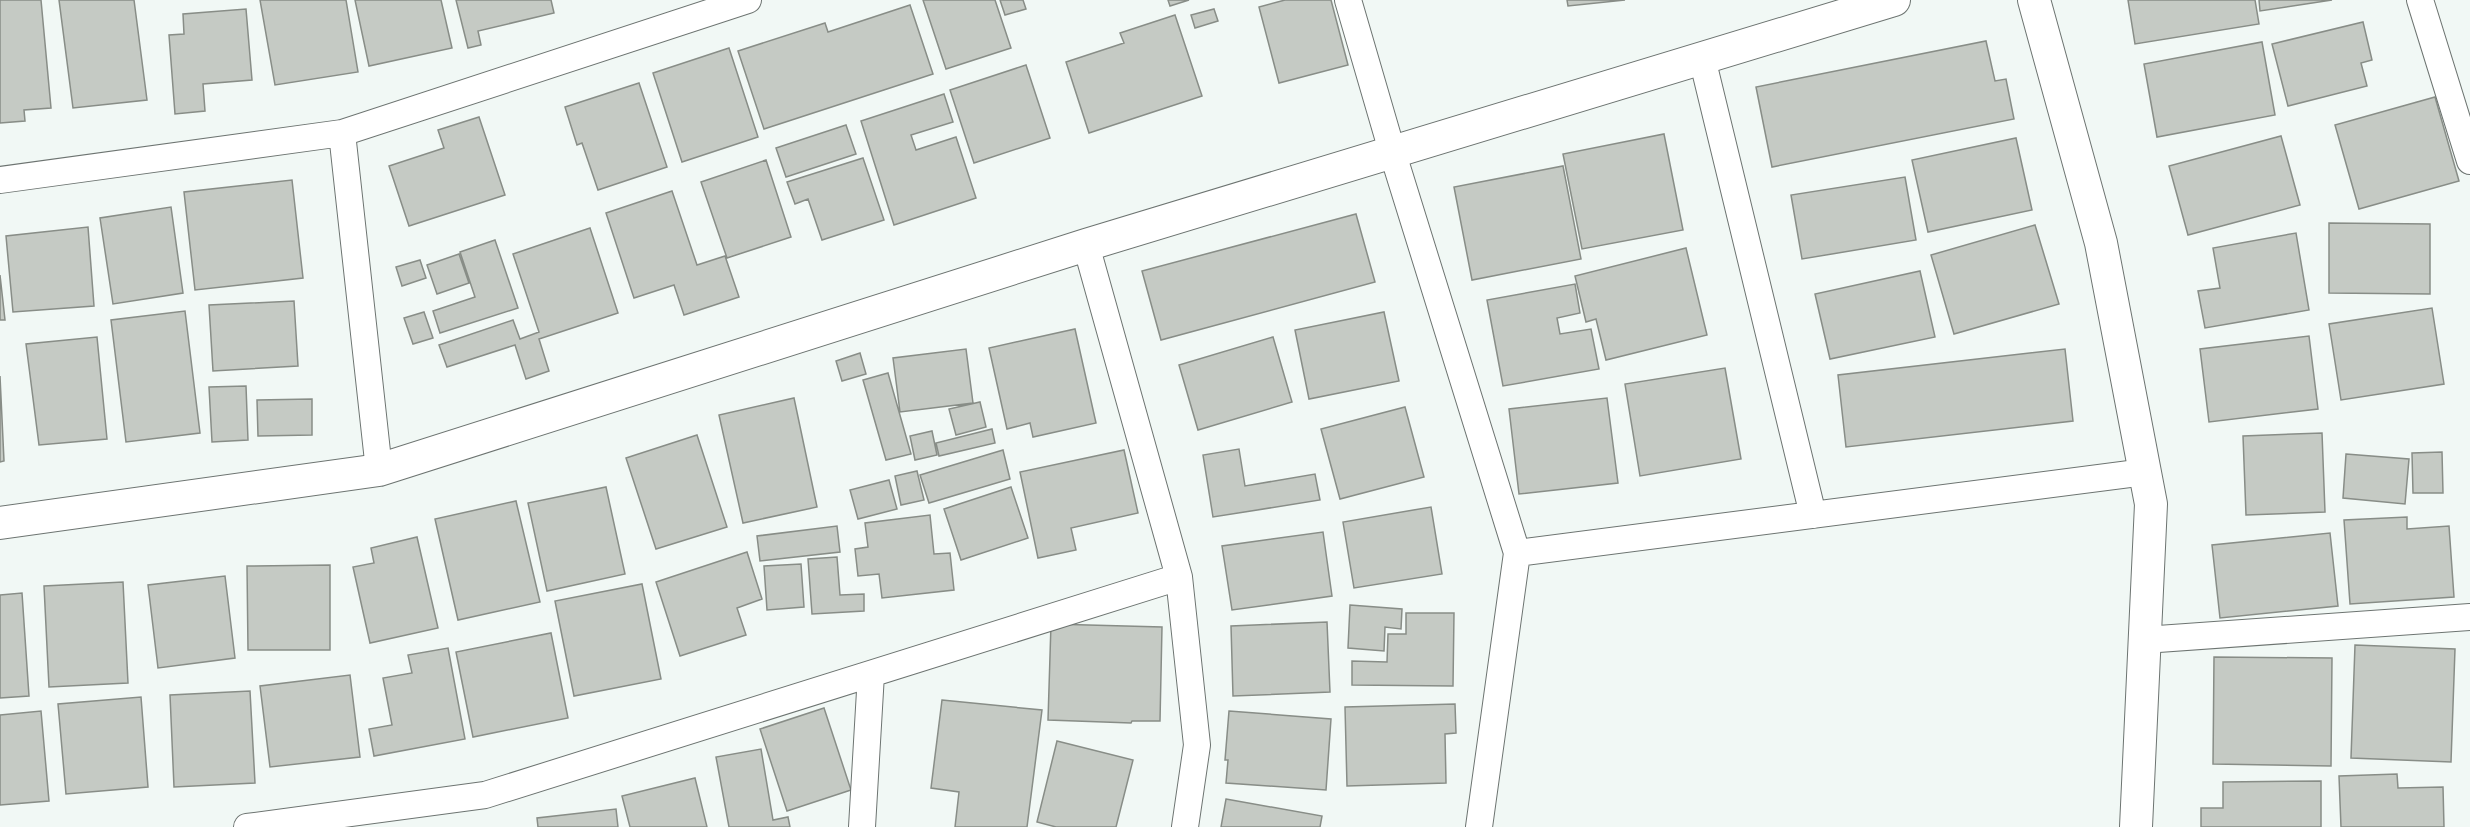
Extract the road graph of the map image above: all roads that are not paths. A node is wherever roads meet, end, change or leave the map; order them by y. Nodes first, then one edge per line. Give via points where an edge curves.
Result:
1 (748, 0) edge
2 (1348, 0) edge
3 (1894, 0) edge
4 (2034, 0) edge
5 (2420, 0) edge
6 (1702, 58) junction
7 (342, 133) junction
8 (1392, 152) junction
9 (2470, 161) edge
10 (0, 180) edge
11 (1086, 245) junction
12 (379, 471) junction
13 (2145, 472) junction
14 (1813, 515) junction
15 (0, 523) edge
16 (1517, 553) junction
17 (1179, 577) junction
18 (2470, 617) edge
19 (2144, 640) junction
20 (871, 674) junction
21 (247, 827) edge
22 (862, 827) edge
23 (1185, 827) edge
24 (1479, 827) edge
25 (2136, 827) edge

1 - 7 street
2 - 8 street
3 - 6 street
4 - 13 street via 2101,243
5 - 9 street
6 - 8 street
6 - 14 street
7 - 10 street
7 - 12 street
8 - 11 street
8 - 16 street
11 - 12 street
11 - 17 street
12 - 15 street
13 - 14 street
13 - 19 street via 2151,504
14 - 16 street
16 - 24 street
17 - 20 street
17 - 23 street via 1197,745
18 - 19 street
19 - 25 street
20 - 21 street via 485,795
20 - 22 street

